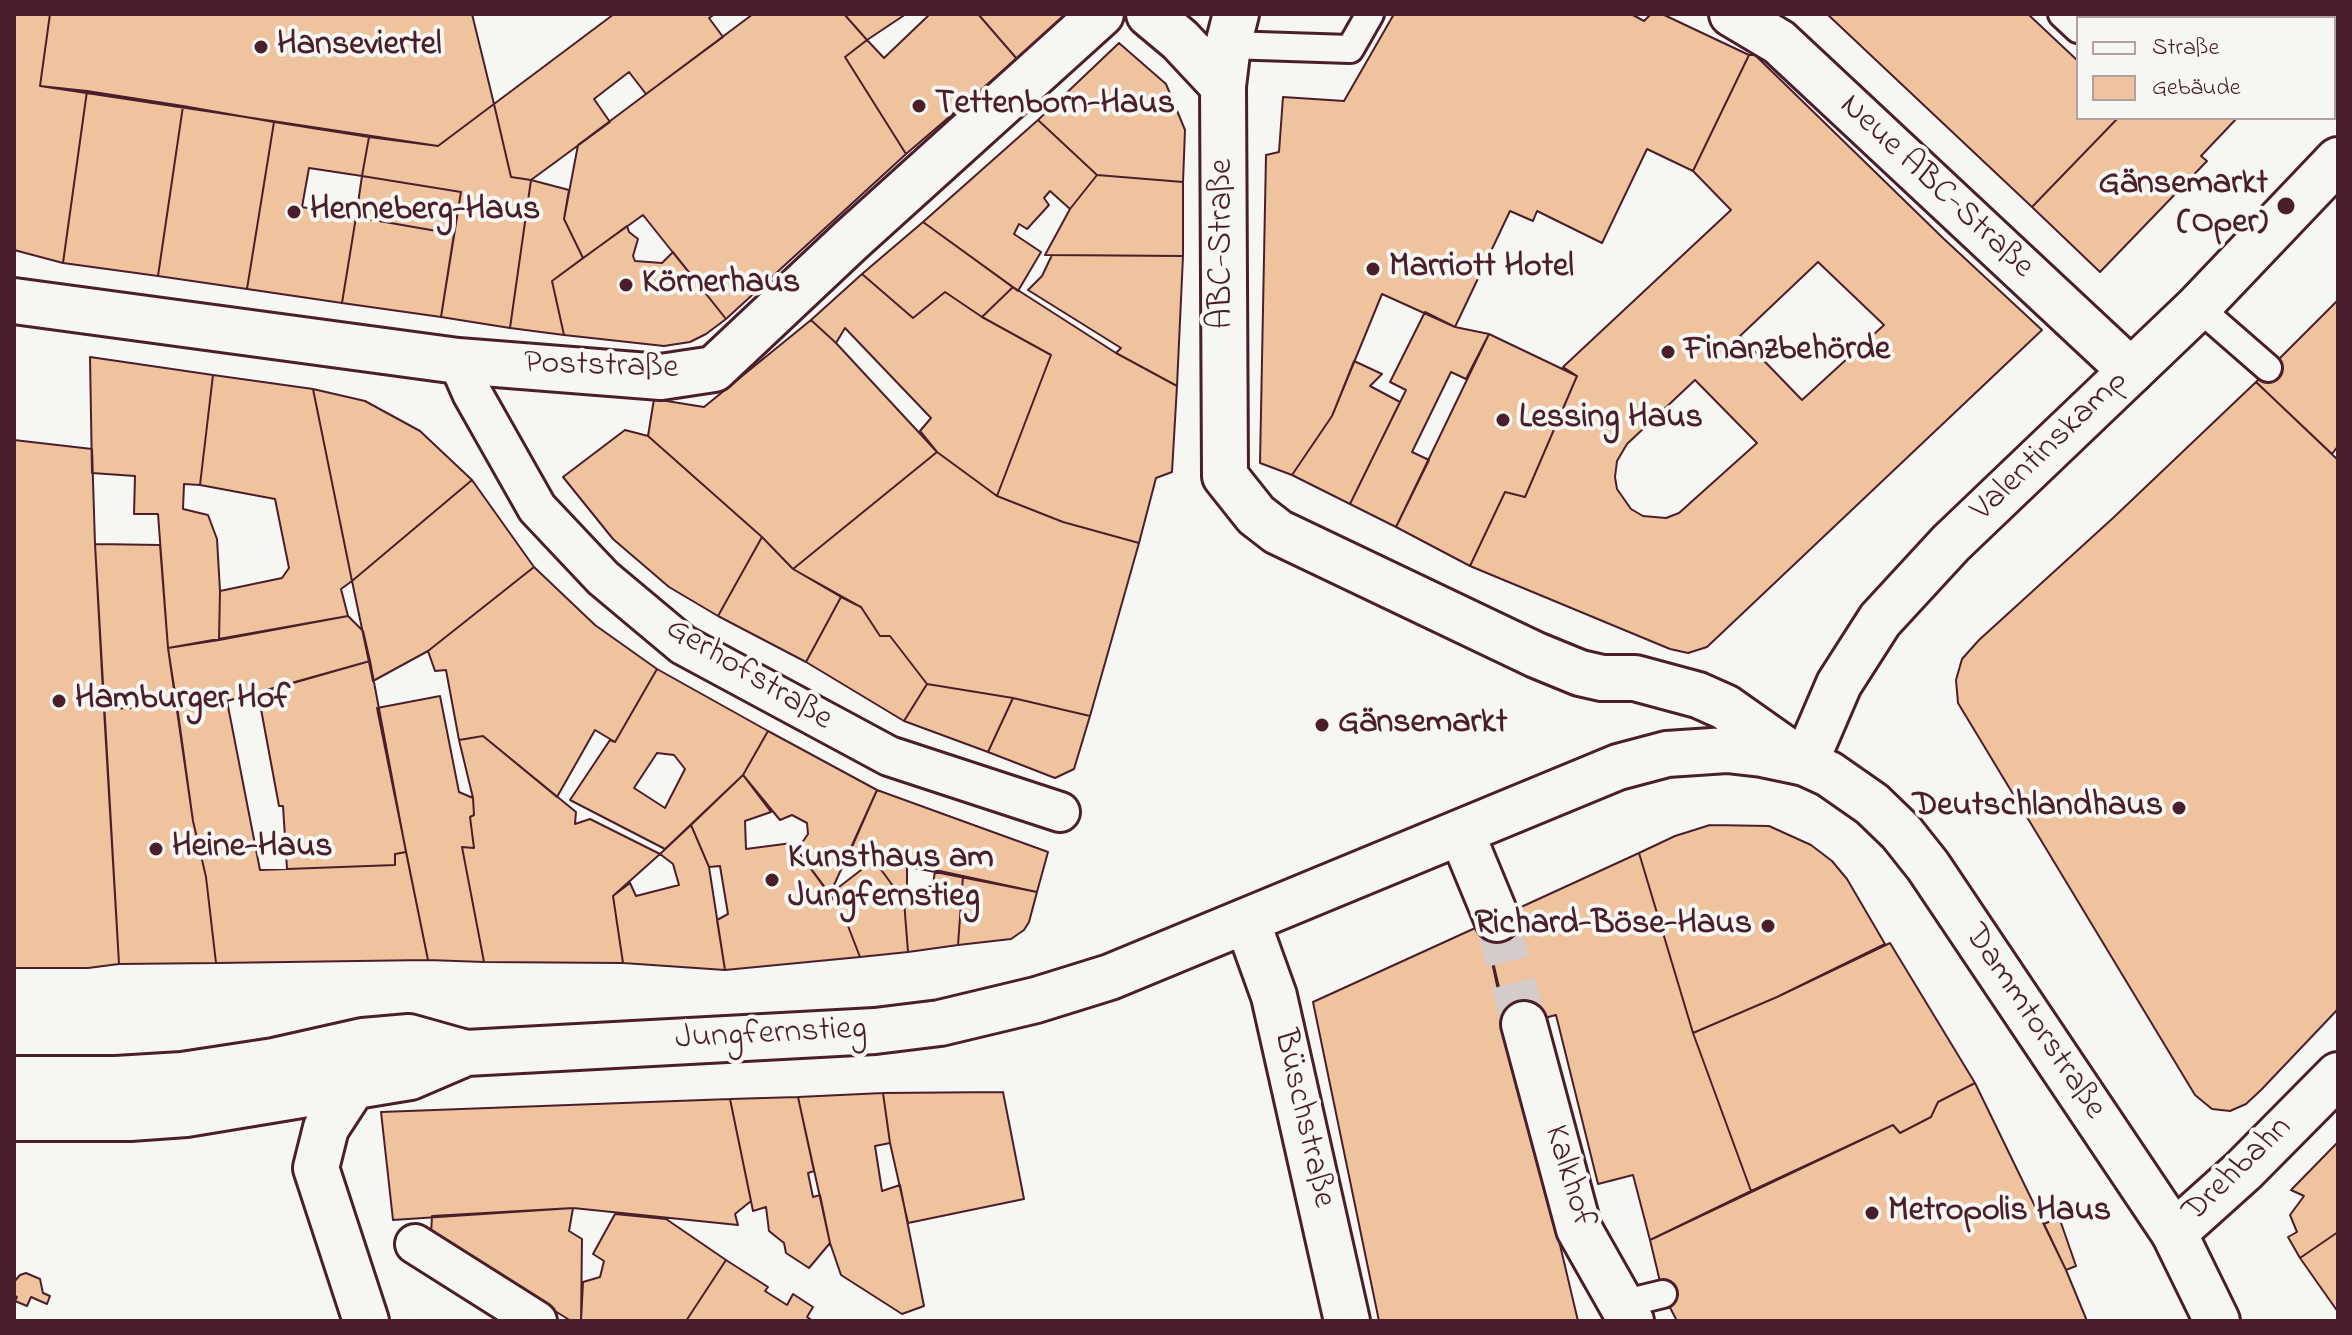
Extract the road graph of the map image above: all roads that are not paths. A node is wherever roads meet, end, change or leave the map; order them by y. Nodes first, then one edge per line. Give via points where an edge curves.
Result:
1 (1101, 14) edge
2 (1149, 14) edge
3 (1370, 14) edge
4 (1735, 15) edge
5 (1229, 49) edge
6 (2338, 160) edge
7 (14, 301) edge
8 (2198, 307) junction
9 (458, 361) junction
10 (2268, 368) dead end
11 (2131, 371) junction
12 (1805, 763) junction
13 (1060, 812) dead end
14 (1461, 832) junction
15 (1497, 919) tunnel mouth
16 (1247, 921) junction
17 (1524, 1024) tunnel mouth
18 (466, 1053) junction
19 (2338, 1075) edge
20 (14, 1079) edge
21 (354, 1085) junction
22 (14, 1118) edge
23 (2174, 1233) junction
24 (415, 1244) dead end
25 (1639, 1306) edge
26 (366, 1321) edge
27 (537, 1321) edge
28 (1347, 1321) edge
29 (2217, 1321) edge

1 - 9 street, Poststraße via 714,369 661,377
2 - 5 street via 1180,40
3 - 5 lane via 1350,49
4 - 11 street, Neue ABC-Straße via 1779,42
5 - 12 street, ABC-Straße via 1225,476 1256,515 1278,532 1536,655 1580,673 1635,678 1725,707
6 - 8 street, Valentinskamp
7 - 9 street, Poststraße
8 - 10 lane
8 - 11 street, Valentinskamp
9 - 13 street, Gerhofstraße via 537,508 603,578 683,645 889,756
11 - 12 street, Valentinskamp via 1951,543 1880,620 1839,684
12 - 14 street via 1727,750 1667,754 1618,767
12 - 23 street, Dammtorstraße via 1855,790 1901,832 1928,866
14 - 15 street
14 - 16 street
16 - 18 street, Jungfernstieg via 1073,990 973,1016 875,1031
16 - 28 street, Büschstraße via 1274,996
17 - 25 street, Kalkhof via 1568,1232
18 - 20 street, Jungfernstieg via 409,1037 182,1075
18 - 21 street, Jungfernstieg via 410,1077
19 - 23 street, Drehbahn
21 - 22 street, Jungfernstieg via 186,1114
21 - 26 street via 326,1128 316,1168
23 - 29 street, Dammtorstraße
24 - 27 street

